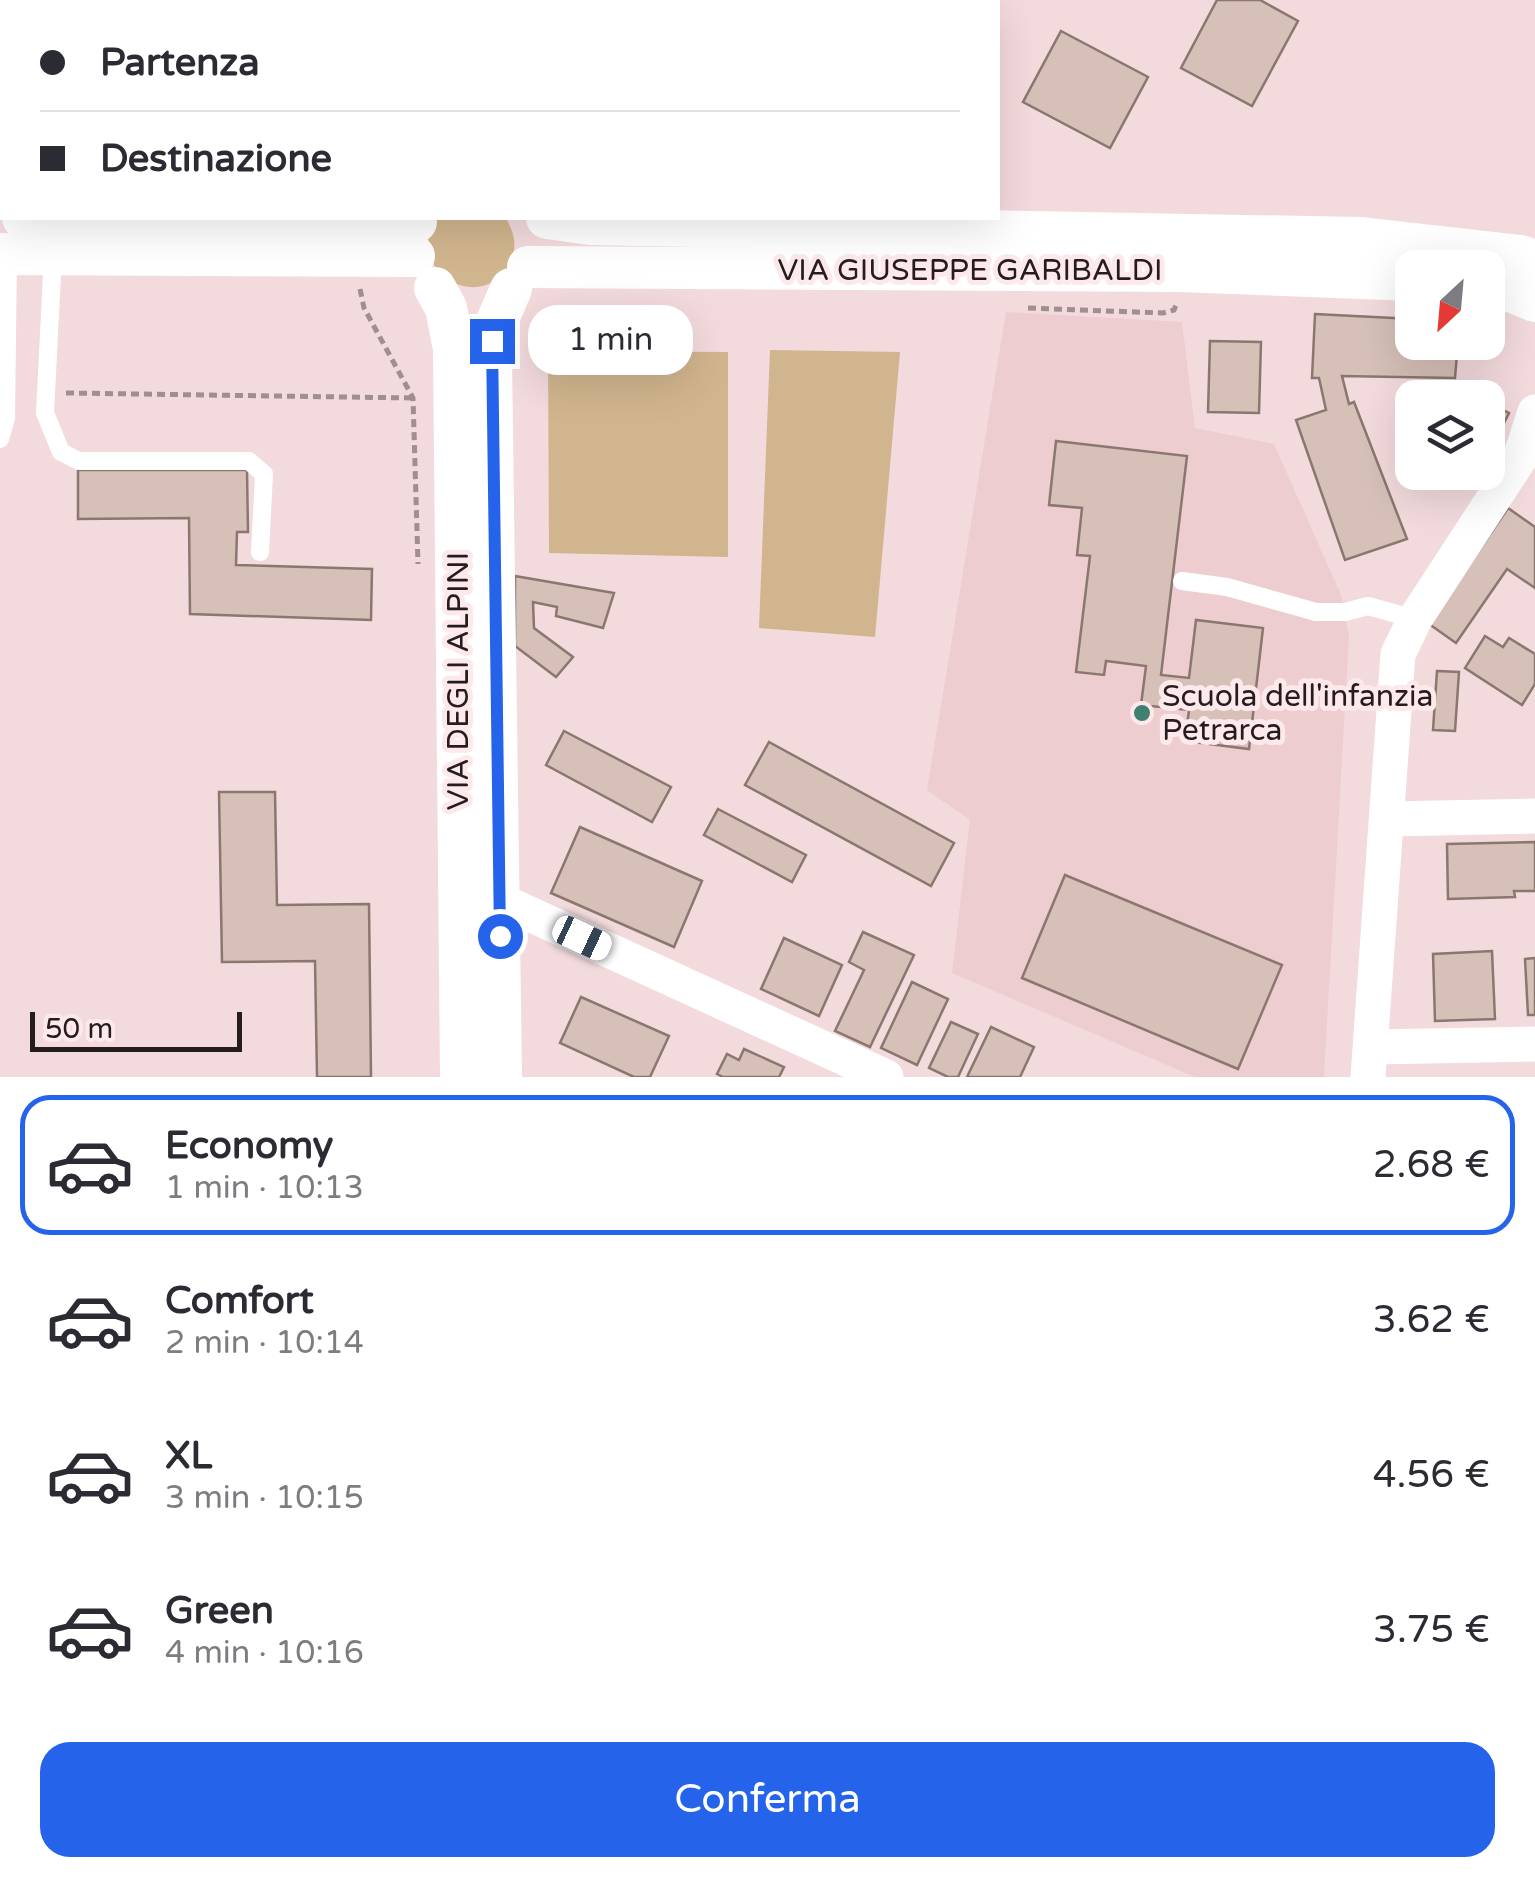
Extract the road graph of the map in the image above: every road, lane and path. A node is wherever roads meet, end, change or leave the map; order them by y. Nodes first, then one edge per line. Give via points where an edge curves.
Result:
1 (529, 220) edge
2 (562, 220) edge
3 (982, 224) edge
4 (7, 232) edge
5 (421, 246) edge
6 (53, 255) junction
7 (356, 256) junction
8 (1535, 262) edge
9 (520, 278) junction
10 (1395, 279) edge
11 (1505, 290) edge
12 (1178, 293) dead end
13 (1535, 302) edge
14 (1026, 308) dead end
15 (59, 393) dead end
16 (413, 398) junction
17 (1535, 412) edge
18 (0, 439) edge
19 (260, 552) dead end
20 (418, 569) dead end
21 (1182, 581) dead end
22 (1415, 619) junction
23 (1535, 816) edge
24 (1388, 820) junction
25 (499, 900) junction
26 (1535, 1044) edge
27 (1370, 1062) edge
28 (462, 1077) edge
29 (501, 1077) edge
30 (886, 1077) edge

1 - 9 street via 534,241
2 - 3 street, VIA GIUSEPPE GARIBALDI
3 - 8 street, VIA GIUSEPPE GARIBALDI via 1362,238
4 - 5 street
4 - 6 street
4 - 18 lane via 6,418
5 - 7 street
5 - 9 street, VIA GIUSEPPE GARIBALDI via 451,298 489,300
5 - 28 street, VIA DEGLI ALPINI via 454,349
6 - 7 street
6 - 19 lane via 45,413 61,452 79,461 249,461 264,474
7 - 16 path via 364,308
9 - 10 street, VIA GIUSEPPE GARIBALDI via 1178,271
9 - 25 street via 499,312 491,360
11 - 13 street
12 - 14 path via 1174,310 1162,313
15 - 16 path
16 - 20 path
17 - 22 street via 1520,458
21 - 22 lane via 1316,612 1368,606
22 - 24 street via 1398,654
23 - 24 street
24 - 27 street
25 - 29 street
25 - 30 street
26 - 27 street

